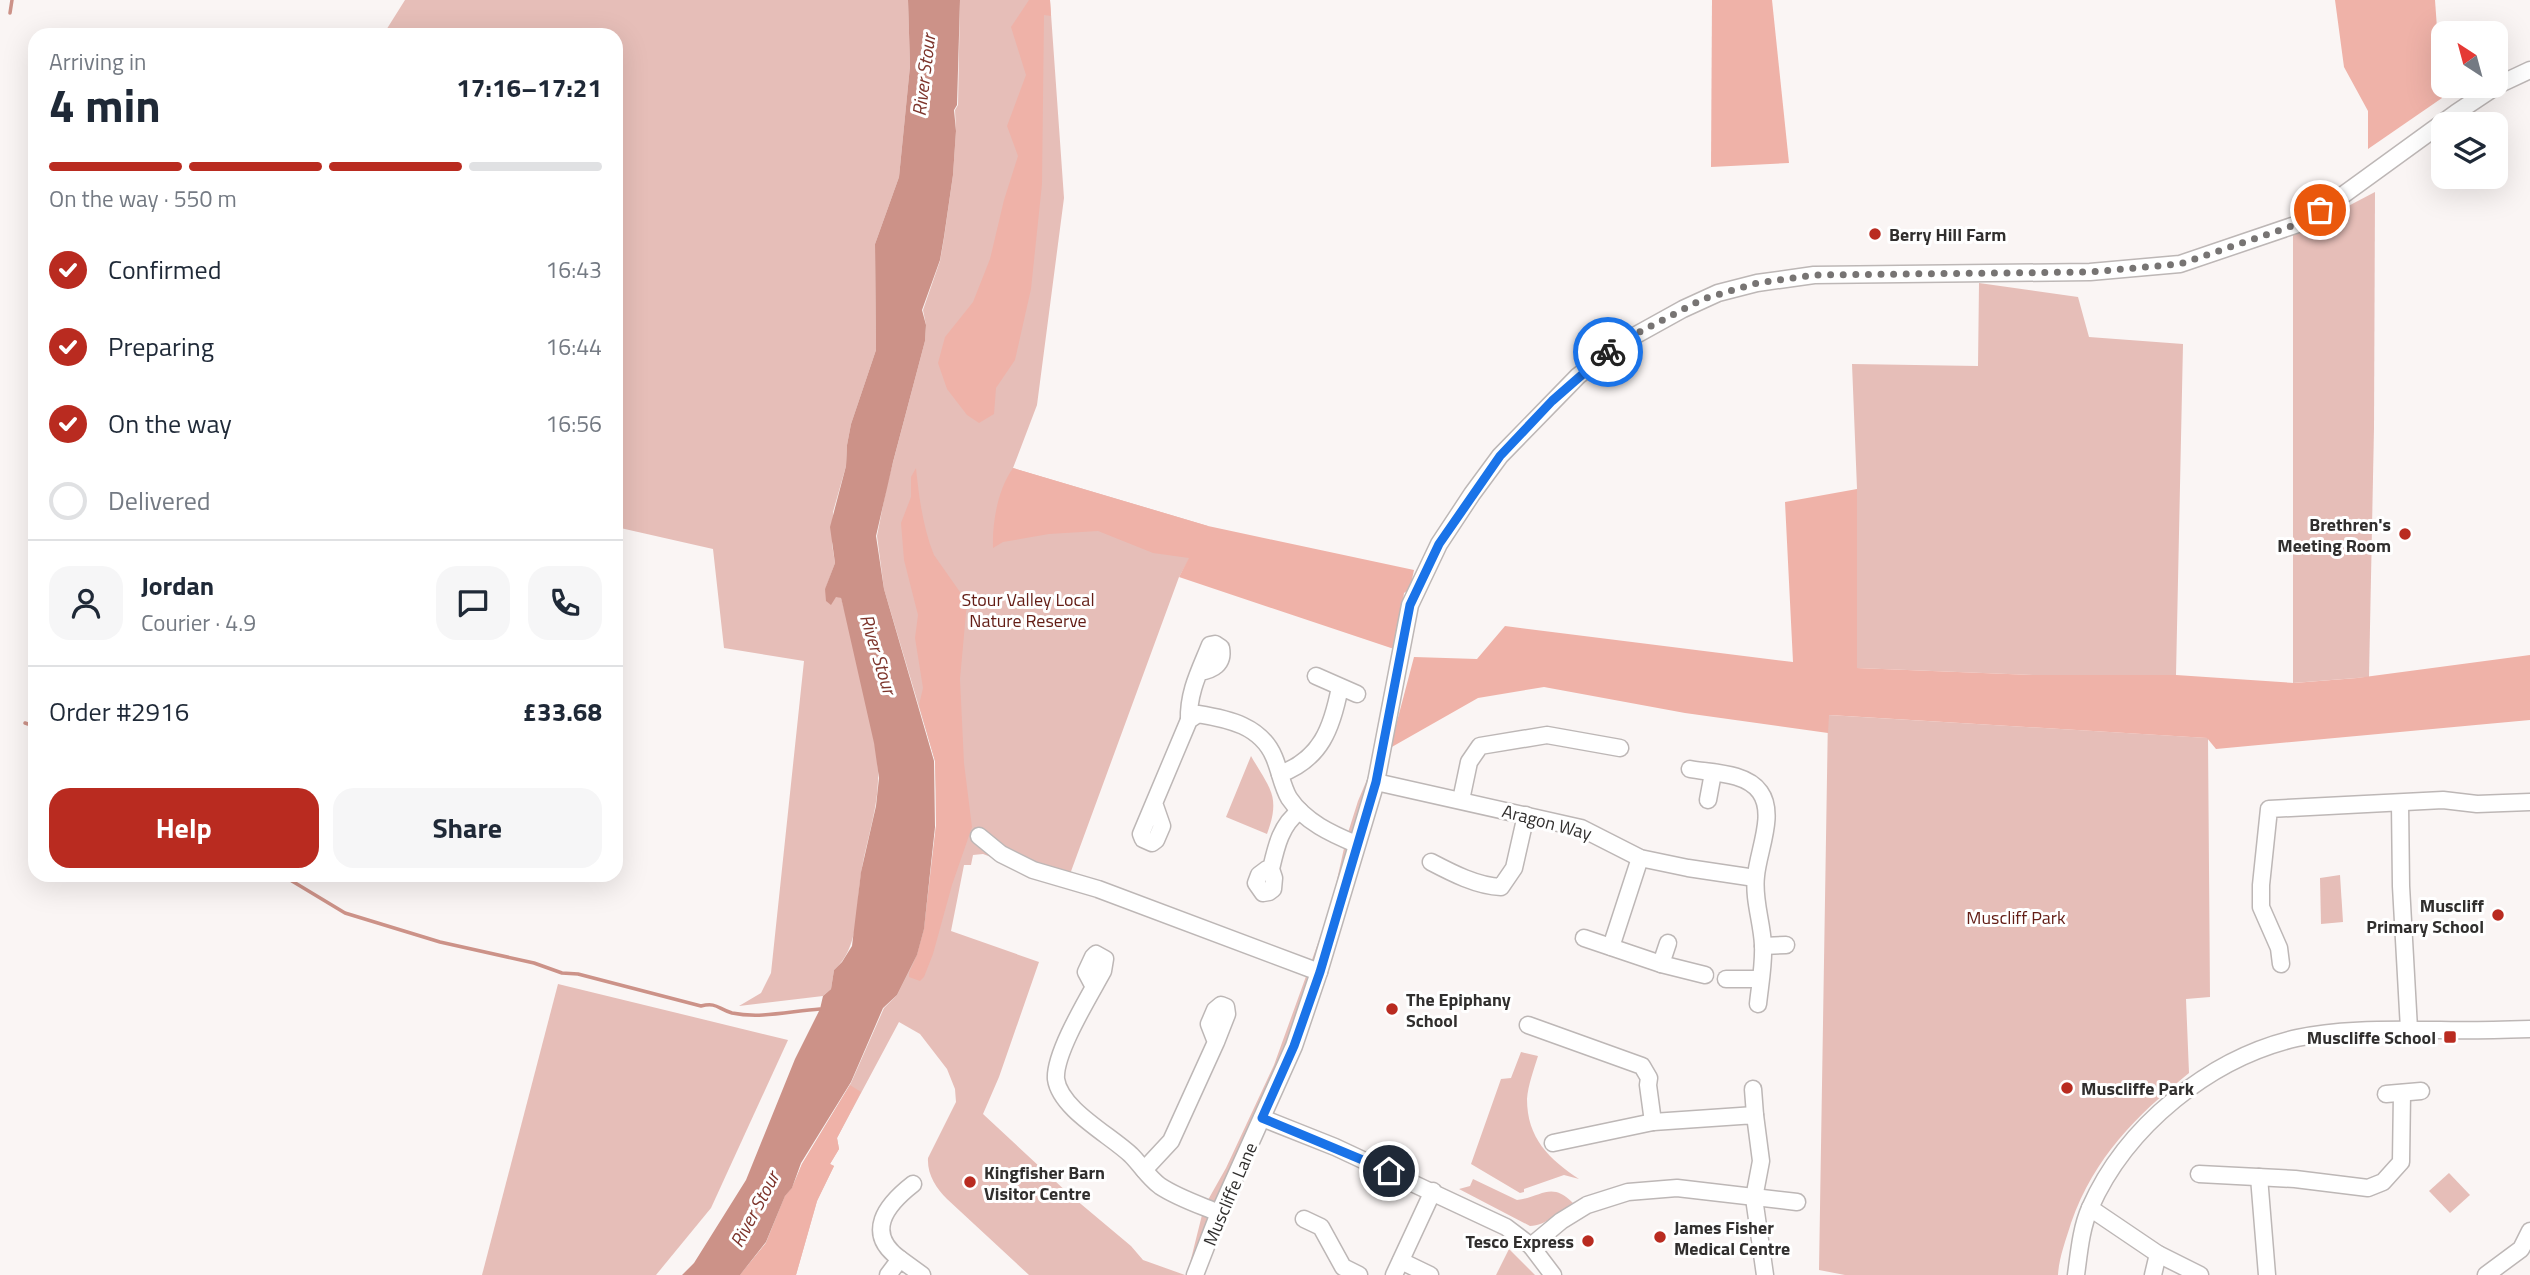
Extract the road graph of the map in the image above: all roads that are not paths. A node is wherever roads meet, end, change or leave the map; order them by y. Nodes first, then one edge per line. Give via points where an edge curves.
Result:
1 (2530, 71) edge
2 (1199, 673) dead end
3 (1317, 676) dead end
4 (1340, 687) junction
5 (1357, 694) dead end
6 (1189, 720) junction
7 (1620, 748) dead end
8 (1690, 769) dead end
9 (1713, 773) junction
10 (1280, 774) junction
11 (1376, 782) junction
12 (1461, 800) junction
13 (1708, 800) dead end
14 (2530, 802) edge
15 (1154, 803) dead end
16 (2400, 803) junction
17 (1300, 811) junction
18 (1526, 815) junction
19 (979, 836) dead end
20 (1356, 844) junction
21 (1640, 858) junction
22 (1431, 862) dead end
23 (1270, 869) dead end
24 (1755, 878) junction
25 (1584, 938) dead end
26 (1668, 943) dead end
27 (1786, 945) dead end
28 (1763, 946) junction
29 (1611, 947) junction
30 (1661, 964) junction
31 (2281, 964) dead end
32 (1320, 972) junction
33 (1704, 975) dead end
34 (1726, 979) dead end
35 (1760, 979) junction
36 (1094, 987) dead end
37 (1758, 1004) dead end
38 (1528, 1025) dead end
39 (2530, 1029) edge
40 (2409, 1030) junction
41 (1216, 1042) dead end
42 (1753, 1088) dead end
43 (2421, 1091) dead end
44 (1755, 1115) junction
45 (1262, 1118) junction
46 (1653, 1122) junction
47 (1553, 1143) dead end
48 (1144, 1170) junction
49 (2199, 1174) dead end
50 (2259, 1178) junction
51 (913, 1184) dead end
52 (1433, 1191) junction
53 (1754, 1198) junction
54 (1797, 1202) dead end
55 (2090, 1208) junction
56 (1219, 1213) junction
57 (1304, 1219) dead end
58 (2530, 1231) edge
59 (1531, 1246) junction
60 (2158, 1254) junction
61 (900, 1259) junction
62 (1398, 1268) edge
63 (888, 1275) edge
64 (922, 1275) edge
65 (1195, 1275) edge
66 (1359, 1275) edge
67 (1430, 1275) edge
68 (1553, 1275) edge
69 (1765, 1275) edge
70 (2076, 1275) edge
71 (2153, 1275) edge
72 (2200, 1275) edge
73 (2267, 1275) edge
74 (2486, 1275) edge

1 - 11 street, Muscliffe Lane via 2498,85 2298,224 2180,264 2090,272 1782,279 1718,293 1632,336 1578,376 1517,438 1439,544 1410,605
2 - 6 street via 1191,693
3 - 4 street
4 - 5 street
4 - 10 street via 1315,752 1306,762
6 - 10 street via 1198,714 1257,732
6 - 15 street
7 - 12 street via 1547,735 1480,746 1469,762
8 - 9 street
9 - 13 street
9 - 24 street via 1745,779 1763,798 1766,817
10 - 17 street
11 - 12 street, Aragon Way
11 - 20 street, Muscliffe Lane
12 - 18 street, Aragon Way
14 - 16 street
16 - 31 street via 2264,809 2261,907
16 - 40 street
17 - 20 street via 1323,829
17 - 23 street via 1279,838
18 - 21 street, Aragon Way via 1581,828
18 - 22 street via 1504,893
19 - 32 street via 1001,854 1033,870 1098,888
20 - 32 street, Muscliffe Lane
21 - 24 street, Aragon Way
21 - 29 street
24 - 28 street
25 - 29 street
26 - 30 street
27 - 28 street
28 - 35 street
29 - 30 street
30 - 33 street
32 - 45 street, Muscliffe Lane
34 - 35 street
35 - 37 street
36 - 48 street via 1059,1056 1058,1086 1078,1112
38 - 46 street via 1642,1066 1649,1078
39 - 40 street
40 - 55 street via 2298,1038 2239,1059 2174,1100 2140,1131
41 - 48 street via 1171,1141
42 - 44 street
43 - 50 street via 2394,1094 2401,1162 2383,1182 2368,1188
44 - 46 street
44 - 53 street via 1761,1161
45 - 52 street
45 - 56 street, Muscliffe Lane
46 - 47 street
48 - 56 street via 1162,1187
49 - 50 street
50 - 73 street
51 - 61 street via 888,1206 881,1226 887,1250
52 - 59 street via 1506,1227
52 - 62 street
53 - 54 street
53 - 59 street via 1677,1188 1628,1192 1587,1205
53 - 69 street
55 - 60 street
55 - 70 street
56 - 65 street, Muscliffe Lane
57 - 66 street via 1321,1227 1343,1267
58 - 74 street via 2521,1249
59 - 68 street
60 - 71 street
60 - 72 street
61 - 63 street
61 - 64 street
62 - 67 street

